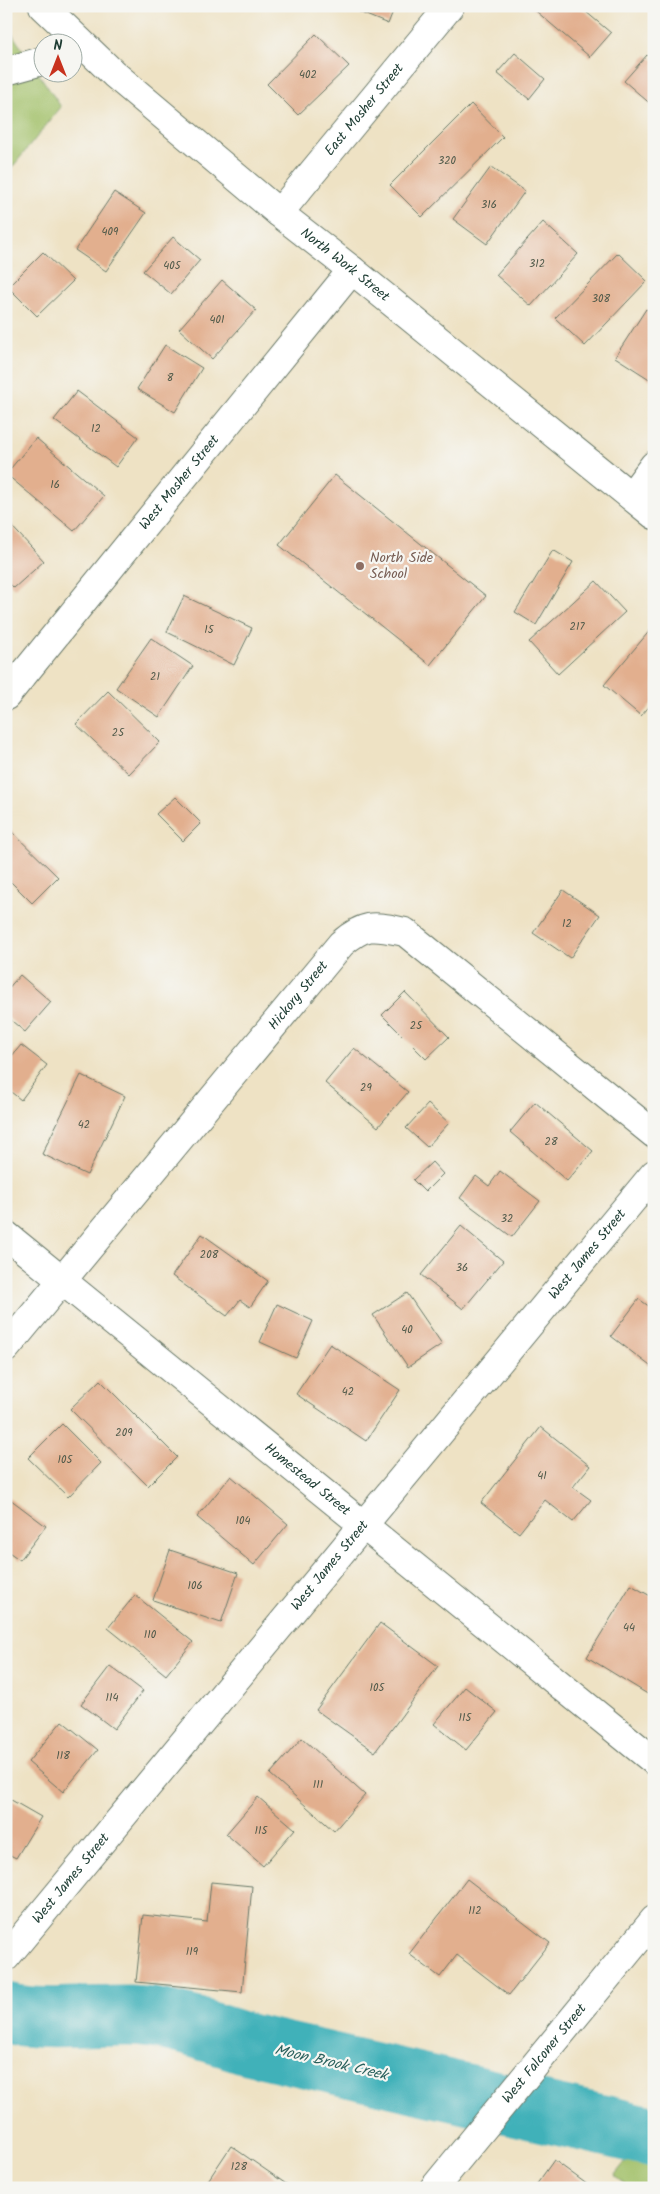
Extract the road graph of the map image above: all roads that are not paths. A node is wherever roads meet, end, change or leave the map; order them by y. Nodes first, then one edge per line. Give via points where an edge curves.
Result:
1 (43, 6) edge
2 (450, 6) edge
3 (64, 32) edge
4 (82, 52) edge
5 (32, 64) edge
6 (6, 71) edge
7 (279, 213) junction
8 (352, 270) junction
9 (654, 465) edge
10 (631, 496) junction
11 (654, 516) edge
12 (6, 696) edge
13 (654, 1134) edge
14 (654, 1174) edge
15 (6, 1235) edge
16 (62, 1280) junction
17 (6, 1348) edge
18 (364, 1526) junction
19 (654, 1761) edge
20 (654, 1920) edge
21 (6, 1958) edge
22 (434, 2188) edge

1 - 3 street, North Work Street
2 - 7 street, East Mosher Street
4 - 7 street, North Work Street
5 - 6 street
7 - 8 street, North Work Street
8 - 10 street, North Work Street
8 - 12 street, West Mosher Street
9 - 10 street
10 - 11 street, North Work Street
13 - 16 street, Hickory Street via 406,932 377,926 355,931
14 - 18 street, West James Street
15 - 16 street, Homestead Street
16 - 17 street, Hickory Street
16 - 18 street, Homestead Street
18 - 19 street, Homestead Street
18 - 21 street, West James Street
20 - 22 street, West Falconer Street

